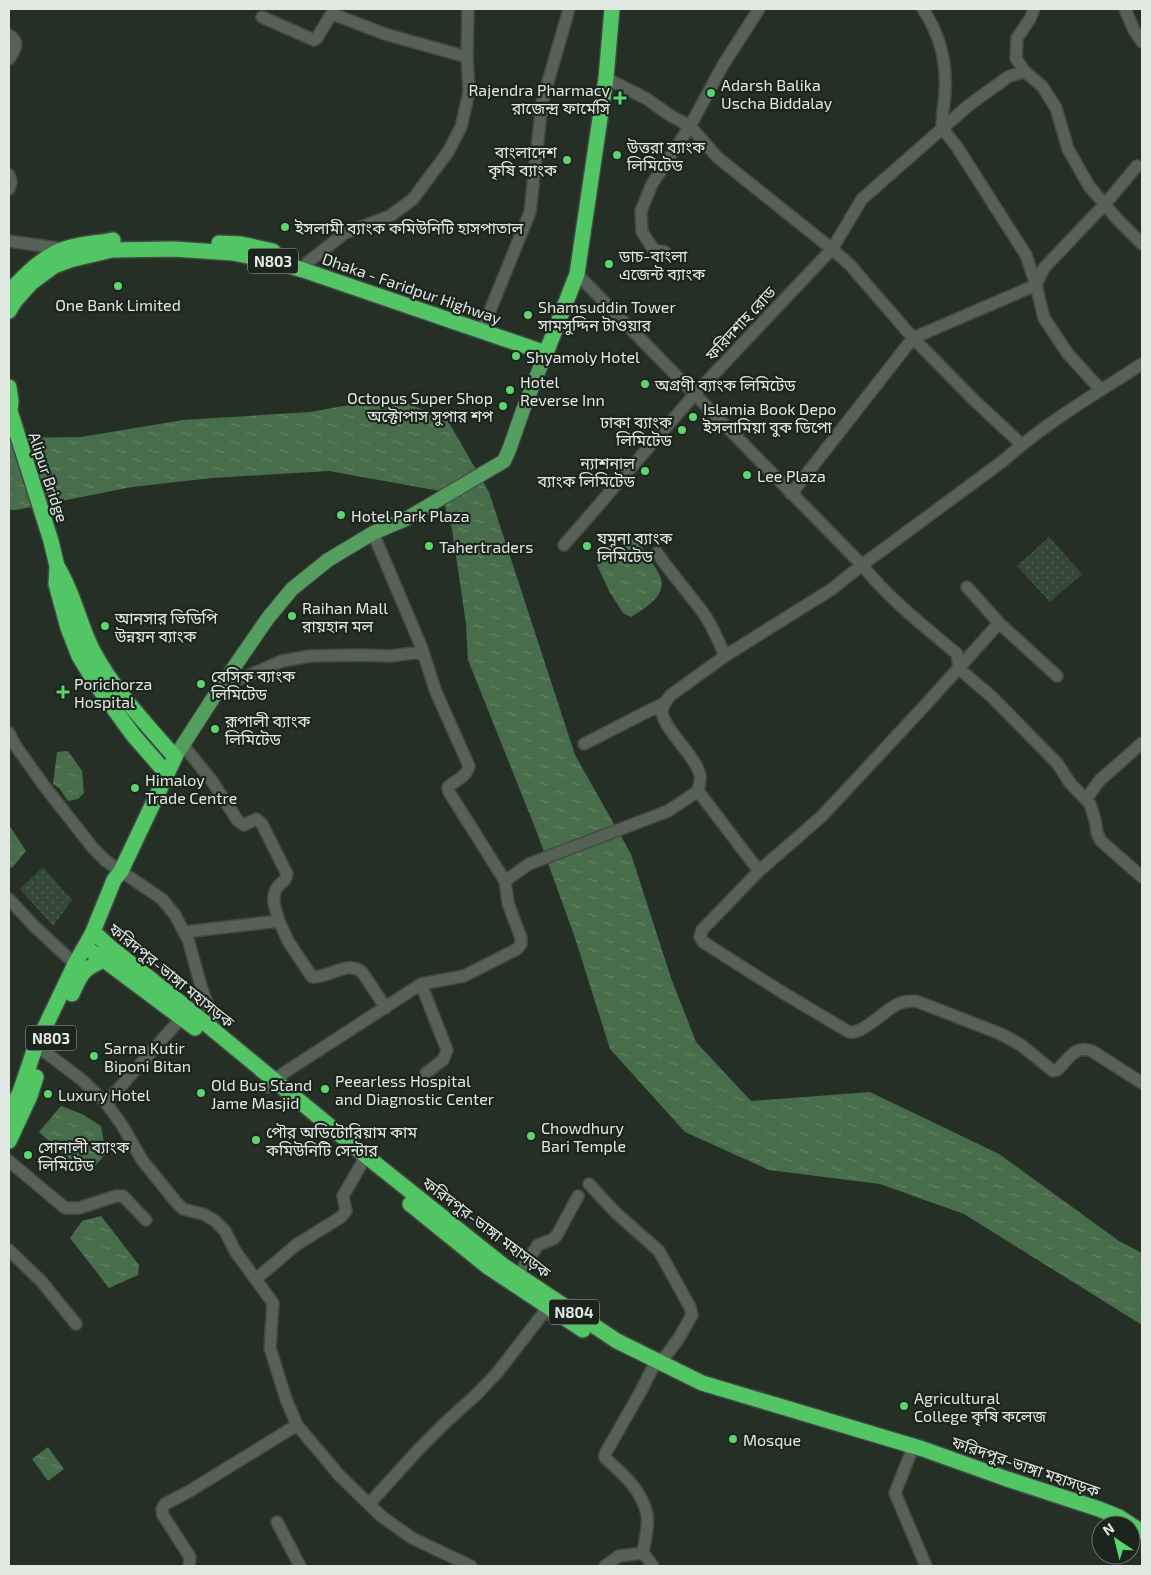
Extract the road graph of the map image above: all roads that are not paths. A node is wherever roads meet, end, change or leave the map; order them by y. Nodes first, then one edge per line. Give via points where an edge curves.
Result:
1 (468, 9) edge
2 (569, 9) edge
3 (612, 9) edge
4 (759, 9) edge
5 (923, 9) edge
6 (1034, 9) edge
7 (1125, 9) edge
8 (262, 18) dead end
9 (9, 35) edge
10 (1142, 42) edge
11 (467, 57) junction
12 (9, 59) edge
13 (1024, 71) junction
14 (606, 78) junction
15 (690, 126) junction
16 (942, 128) junction
17 (1137, 166) dead end
18 (9, 176) edge
19 (9, 189) edge
20 (1105, 204) junction
21 (9, 241) edge
22 (1142, 244) edge
23 (832, 249) junction
24 (665, 252) dead end
25 (67, 255) junction
26 (305, 266) junction
27 (577, 274) junction
28 (1036, 286) junction
29 (9, 292) edge
30 (9, 311) edge
31 (485, 324) junction
32 (912, 338) junction
33 (548, 348) junction
34 (1142, 364) edge
35 (9, 387) edge
36 (1101, 390) junction
37 (694, 395) junction
38 (11, 415) edge
39 (1021, 444) junction
40 (791, 494) junction
41 (373, 533) junction
42 (564, 545) dead end
43 (658, 553) dead end
44 (862, 565) junction
45 (57, 566) junction
46 (967, 587) dead end
47 (999, 623) junction
48 (423, 652) junction
49 (725, 656) junction
50 (959, 668) junction
51 (1057, 676) dead end
52 (220, 686) junction
53 (664, 703) junction
54 (9, 733) edge
55 (1142, 743) edge
56 (584, 744) dead end
57 (179, 751) junction
58 (167, 774) junction
59 (698, 791) junction
60 (1086, 798) junction
61 (121, 870) junction
62 (759, 871) junction
63 (1142, 877) edge
64 (505, 881) junction
65 (9, 899) edge
66 (279, 921) junction
67 (184, 932) junction
68 (88, 941) junction
69 (108, 954) junction
70 (75, 964) junction
71 (421, 984) junction
72 (164, 997) junction
73 (386, 1008) junction
74 (182, 1017) junction
75 (211, 1028) junction
76 (40, 1050) junction
77 (426, 1073) dead end
78 (271, 1083) junction
79 (1142, 1083) edge
80 (106, 1103) junction
81 (9, 1114) edge
82 (9, 1141) edge
83 (364, 1160) junction
84 (9, 1161) edge
85 (589, 1184) dead end
86 (578, 1196) dead end
87 (146, 1220) dead end
88 (9, 1250) edge
89 (491, 1263) junction
90 (518, 1275) junction
91 (256, 1279) junction
92 (551, 1303) junction
93 (76, 1324) dead end
94 (654, 1365) junction
95 (297, 1425) junction
96 (910, 1450) junction
97 (1038, 1494) junction
98 (369, 1504) junction
99 (1091, 1516) edge
100 (277, 1522) dead end
101 (1142, 1532) edge
102 (643, 1553) junction
103 (189, 1566) edge
104 (300, 1566) edge
105 (471, 1566) edge
106 (605, 1566) edge
107 (653, 1566) edge
108 (926, 1566) edge

1 - 11 street
2 - 31 street via 542,103 530,212
3 - 14 highway
4 - 15 street via 723,65
5 - 16 street via 934,27 944,57
6 - 13 street via 1018,38 1016,58
7 - 10 street
8 - 11 street via 314,40 332,14 384,34
9 - 12 street via 17,47
11 - 26 street via 469,92 461,127 448,152 424,183 390,216 345,233
13 - 16 street, ফরিদশাহ রোড via 1008,77
13 - 20 street via 1042,86 1056,108 1068,150 1089,186
14 - 15 street
14 - 27 highway
15 - 23 street via 717,157
15 - 24 street via 652,184 641,212 642,232 654,250
16 - 23 street, ফরিদশাহ রোড via 862,199
16 - 28 street via 1026,255
17 - 20 street
18 - 19 street
20 - 22 street
20 - 28 street via 1044,268
21 - 25 street
23 - 32 street via 850,265
23 - 37 street, ফরিদশাহ রোড
25 - 26 highway, Dhaka - Faridpur Highway / N803 via 114,240 241,244 272,251
25 - 29 highway, Dhaka - Faridpur Highway / N803 via 48,258
25 - 30 highway, Dhaka - Faridpur Highway / N803 via 31,283
26 - 31 highway, Dhaka - Faridpur Highway / N803 via 422,300
26 - 33 highway, Dhaka - Faridpur Highway / N803
27 - 33 highway
27 - 37 street
28 - 32 street
28 - 36 street via 1044,318 1068,354
31 - 33 highway, Dhaka - Faridpur Highway / N803
32 - 39 street
32 - 40 street
33 - 41 main road via 504,461 406,519
34 - 36 street
35 - 38 highway
36 - 39 street
37 - 40 street
37 - 42 street, ফরিদশাহ রোড
38 - 45 highway, Alipur Bridge
39 - 44 street via 1003,461
40 - 44 street
41 - 48 street
41 - 52 main road via 328,560 292,588
43 - 49 street via 702,610
44 - 49 street via 832,589
44 - 50 street via 899,605 957,654
45 - 57 highway via 66,580 92,649 108,675
45 - 58 highway via 56,584 79,656 133,736
46 - 47 street
47 - 50 street
47 - 51 street
48 - 52 street via 389,656 310,656 282,662
48 - 64 street via 436,692 469,766 465,776 448,787 449,792
49 - 53 street
50 - 60 street via 1057,763 1070,783
50 - 62 street via 822,816
52 - 57 main road
53 - 56 street
53 - 59 street via 665,720 696,765 700,776
54 - 61 street via 45,787 93,848
55 - 60 street via 1100,780
57 - 58 highway, N803
57 - 66 street via 212,781 238,822 244,825 256,819 262,824 286,874 273,897
58 - 61 highway, N803
59 - 62 street
59 - 64 street via 668,812 530,864
60 - 63 street via 1101,841
61 - 67 street via 162,899
61 - 68 highway, N803
61 - 69 highway, N803 via 122,882 103,924
62 - 79 street via 702,930 702,942 849,1032 862,1029 898,1004 916,1001 1002,1034 1053,1071 1076,1051 1085,1049
64 - 71 street via 508,903 521,938 517,949 464,976
65 - 70 street
66 - 67 street
66 - 73 street via 312,977 356,968
67 - 75 street via 212,1017
68 - 69 highway, ফরিদপুর-ভাঙ্গা মহাসড়ক / N804
68 - 70 highway, N803
69 - 72 highway, ফরিদপুর-ভাঙ্গা মহাসড়ক / N804
69 - 76 highway, N803 via 84,972
70 - 76 highway, N803
71 - 73 street
71 - 77 street via 447,1050 443,1060
72 - 74 highway, ফরিদপুর-ভাঙ্গা মহাসড়ক / N804
72 - 75 highway, ফরিদপুর-ভাঙ্গা মহাসড়ক / N804
73 - 78 street
74 - 78 highway, ফরিদপুর-ভাঙ্গা মহাসড়ক / N804
74 - 80 street
75 - 78 highway, ফরিদপুর-ভাঙ্গা মহাসড়ক / N804
76 - 80 street via 82,1080
76 - 81 highway, N803
76 - 82 highway, N803 via 30,1096
78 - 83 highway, ফরিদপুর-ভাঙ্গা মহাসড়ক / N804
80 - 91 street via 142,1160 176,1202 183,1209 214,1220 225,1231
83 - 89 highway, ফরিদপুর-ভাঙ্গা মহাসড়ক / N804
83 - 91 street via 343,1196 346,1211 341,1217 296,1245
84 - 87 street via 65,1208 79,1208 123,1196
85 - 94 street via 659,1251 690,1307 692,1315 679,1338 665,1357
86 - 90 street via 557,1235 538,1245
88 - 93 street via 42,1282
89 - 90 highway, ফরিদপুর-ভাঙ্গা মহাসড়ক / N804
89 - 92 highway, ফরিদপুর-ভাঙ্গা মহাসড়ক / N804
90 - 92 highway, ফরিদপুর-ভাঙ্গা মহাসড়ক / N804
91 - 95 street via 273,1303 270,1348
92 - 94 highway, ফরিদপুর-ভাঙ্গা মহাসড়ক / N804
92 - 98 street via 497,1373 420,1448
94 - 96 highway, ফরিদপুর-ভাঙ্গা মহাসড়ক / N804 via 765,1406
94 - 102 street via 605,1454 605,1458 641,1496 647,1515
95 - 98 street via 339,1475
95 - 103 street via 165,1504 163,1515 190,1558
96 - 97 highway, ফরিদপুর-ভাঙ্গা মহাসড়ক / N804
96 - 108 street via 895,1493
97 - 99 highway, ফরিদপুর-ভাঙ্গা মহাসড়ক / N804
97 - 101 highway, ফরিদপুর-ভাঙ্গা মহাসড়ক / N804 via 1119,1517
98 - 105 street via 412,1538
100 - 104 street
102 - 106 street via 619,1556
102 - 107 street

